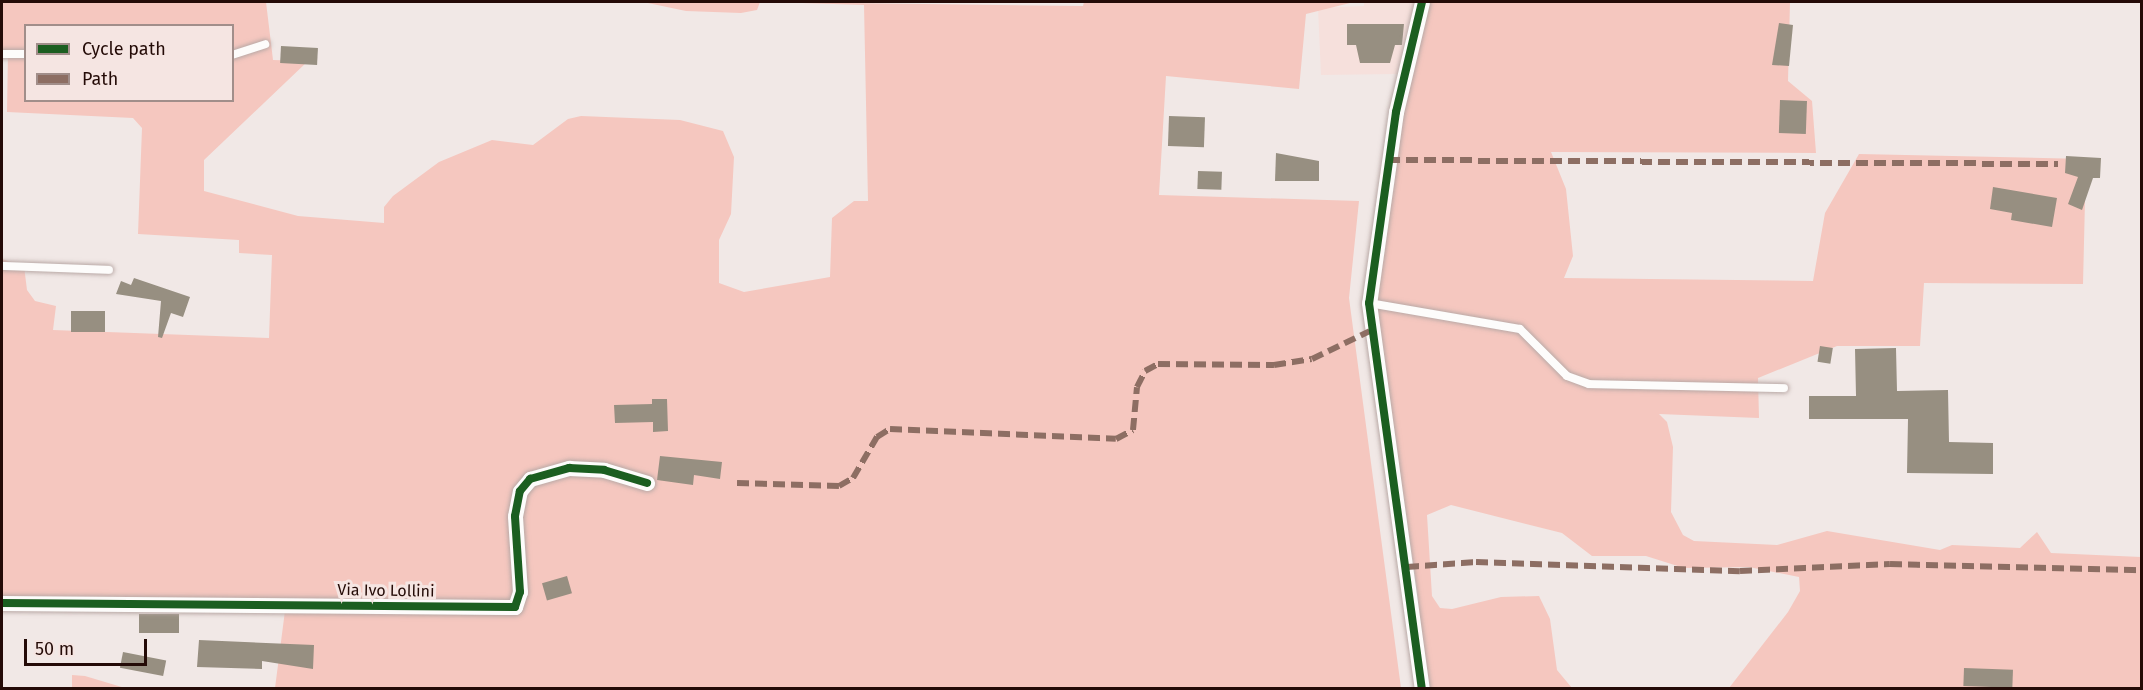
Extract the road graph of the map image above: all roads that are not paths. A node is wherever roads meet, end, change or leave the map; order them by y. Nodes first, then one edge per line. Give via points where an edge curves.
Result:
1 (1422, 2) edge
2 (265, 44) dead end
3 (2, 54) edge
4 (24, 54) edge
5 (234, 54) edge
6 (2, 266) edge
7 (109, 270) dead end
8 (1369, 303) junction
9 (1784, 388) dead end
10 (648, 483) dead end
11 (2, 603) edge
12 (1422, 688) edge

1 - 8 street via 1396,112
2 - 5 lane
3 - 4 lane
6 - 7 lane
8 - 9 lane via 1520,328 1567,376 1589,384
8 - 12 street
10 - 11 street, Via Ivo Lollini via 604,470 569,468 530,479 520,491 515,516 520,592 515,607

